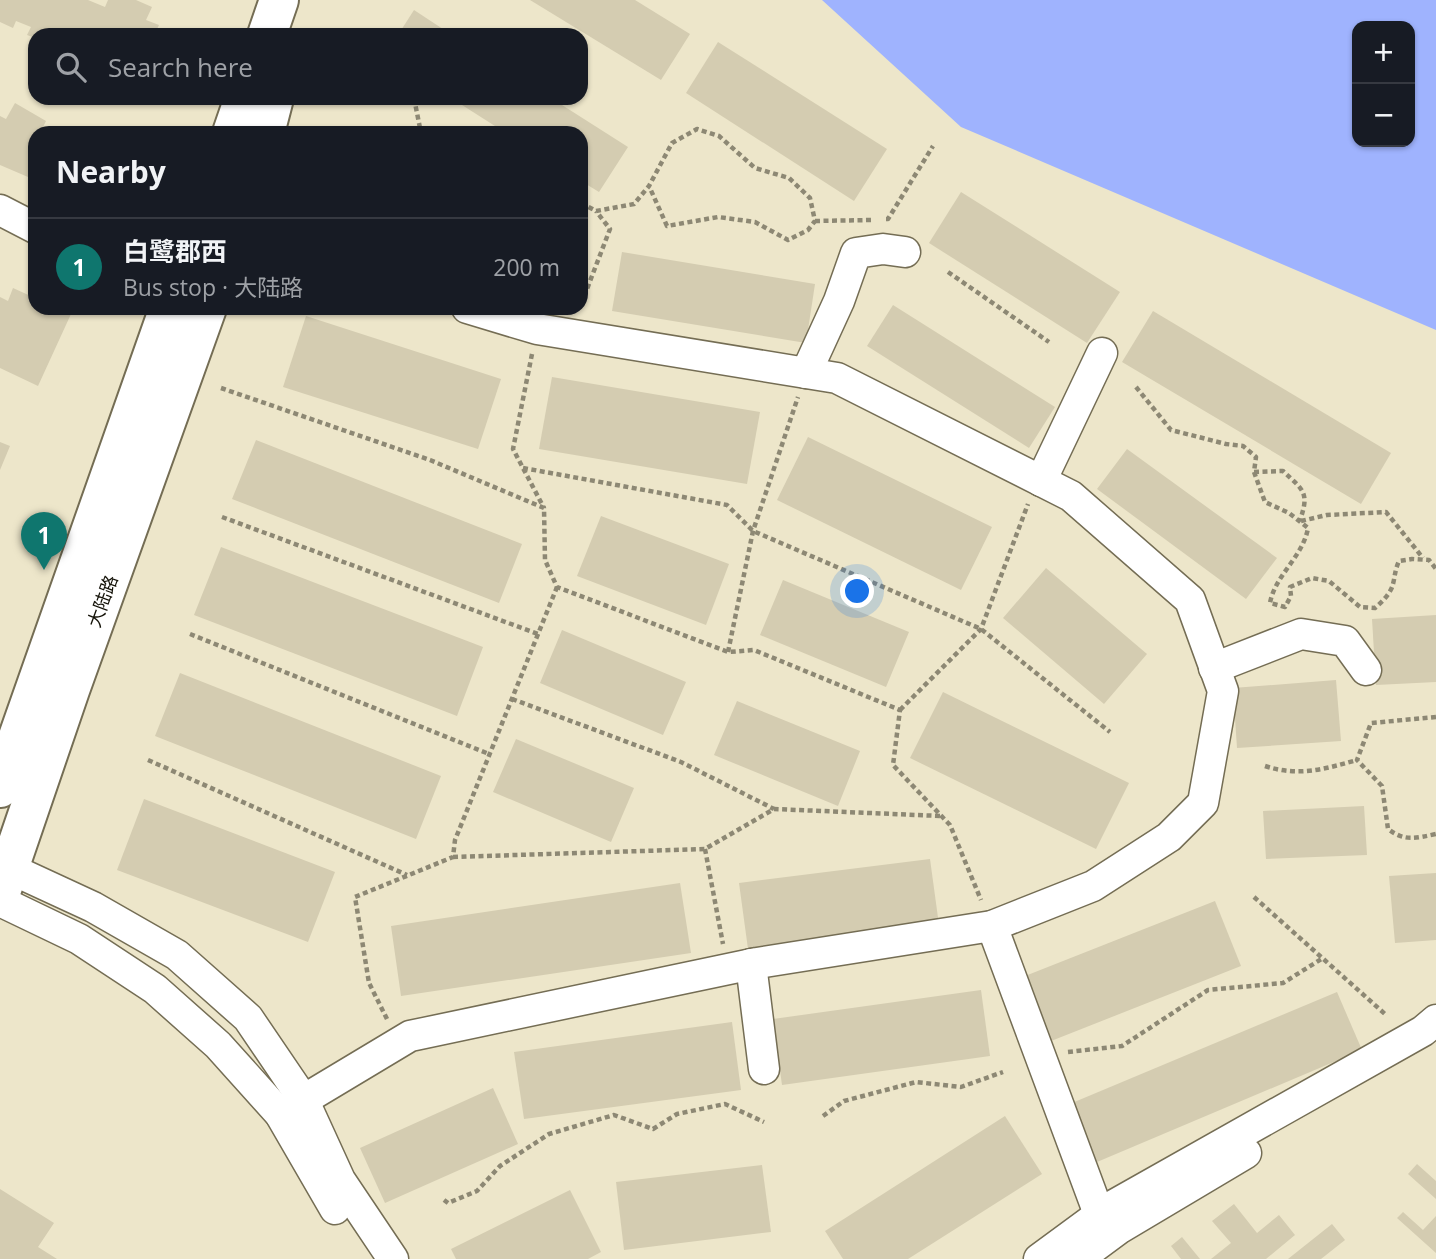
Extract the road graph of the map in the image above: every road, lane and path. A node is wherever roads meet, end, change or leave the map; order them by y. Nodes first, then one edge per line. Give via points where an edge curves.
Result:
1 (279, 0) edge
2 (301, 0) edge
3 (269, 28) edge
4 (294, 28) edge
5 (242, 105) edge
6 (273, 105) edge
7 (416, 105) edge
8 (234, 126) edge
9 (267, 126) edge
10 (421, 126) edge
11 (933, 146) dead end
12 (649, 186) junction
13 (588, 207) edge
14 (0, 210) edge
15 (596, 211) junction
16 (815, 221) junction
17 (28, 224) edge
18 (905, 252) dead end
19 (948, 272) dead end
20 (588, 286) edge
21 (167, 315) edge
22 (204, 315) edge
23 (490, 315) edge
24 (537, 329) junction
25 (1049, 342) dead end
26 (1102, 353) dead end
27 (806, 373) junction
28 (1136, 387) dead end
29 (221, 388) dead end
30 (523, 468) junction
31 (1254, 472) junction
32 (1039, 480) junction
33 (544, 508) junction
34 (222, 517) dead end
35 (1300, 521) junction
36 (752, 531) junction
37 (1424, 560) junction
38 (1436, 569) edge
39 (558, 587) junction
40 (981, 629) junction
41 (190, 634) dead end
42 (538, 634) junction
43 (728, 652) junction
44 (1214, 668) junction
45 (1366, 670) dead end
46 (512, 699) junction
47 (900, 710) junction
48 (1436, 717) edge
49 (1110, 732) dead end
50 (489, 754) junction
51 (148, 760) dead end
52 (1357, 760) junction
53 (1265, 766) dead end
54 (0, 788) edge
55 (774, 809) junction
56 (941, 816) junction
57 (1436, 834) edge
58 (705, 849) junction
59 (453, 857) junction
60 (408, 875) junction
61 (2, 882) edge
62 (1254, 898) dead end
63 (992, 926) junction
64 (738, 958) junction
65 (1323, 958) junction
66 (1385, 1014) dead end
67 (1436, 1020) edge
68 (1436, 1040) edge
69 (399, 1042) junction
70 (1065, 1052) dead end
71 (764, 1069) dead end
72 (1003, 1072) dead end
73 (291, 1107) junction
74 (823, 1116) dead end
75 (764, 1122) dead end
76 (444, 1200) dead end
77 (1099, 1214) junction
78 (369, 1259) edge
79 (393, 1259) edge
80 (1039, 1259) edge
81 (1078, 1259) edge

1 - 3 main road
2 - 4 main road
5 - 8 main road
6 - 9 main road
7 - 10 path
11 - 16 path via 888,219
12 - 15 path via 634,204
12 - 16 path via 667,226 718,217 755,222 788,240
12 - 16 path via 672,143 698,129 719,135 755,168 789,178 810,198
13 - 15 path
14 - 17 street
15 - 20 path via 610,229
18 - 27 street via 856,253
19 - 25 path
21 - 54 main road, 大陆路
22 - 61 main road, 大陆路
23 - 24 street
24 - 27 street
24 - 30 path via 513,449
26 - 32 street
27 - 32 street via 837,378
27 - 36 path
28 - 31 path via 1171,430 1243,446 1256,457
29 - 33 path via 430,460
30 - 33 path
30 - 36 path via 727,505
31 - 35 path via 1265,502
31 - 35 path via 1283,471 1302,489 1306,504
32 - 40 path
32 - 44 street via 1071,496 1189,600
33 - 39 path via 545,560
34 - 42 path
35 - 37 path via 1386,512
35 - 37 path via 1308,528 1306,539 1272,589 1270,603 1285,607 1290,587 1312,578 1329,581 1360,607 1375,608 1394,583 1399,561
36 - 40 path
36 - 43 path
37 - 38 path
39 - 42 path
39 - 43 path
40 - 47 path
40 - 49 path
41 - 50 path
42 - 46 path
43 - 47 path via 754,650
44 - 45 street via 1301,634 1345,641
44 - 63 street via 1223,691 1203,803 1169,837 1093,887
46 - 50 path
46 - 55 path via 681,762
47 - 56 path via 894,765
48 - 52 path via 1371,723
50 - 59 path via 455,840
51 - 60 path
52 - 53 path via 1315,772 1284,772
52 - 57 path via 1382,786 1388,829 1399,838
55 - 56 path
55 - 58 path
56 - 63 path via 950,825
58 - 59 path
58 - 64 path
59 - 60 path
60 - 69 path via 355,897 369,983
61 - 73 street via 155,989
61 - 73 street via 93,907 177,955 248,1018
62 - 65 path
63 - 64 street
63 - 77 street
64 - 69 street
64 - 71 street
65 - 66 path
65 - 70 path via 1283,983 1208,990 1122,1046
67 - 77 street
68 - 81 street via 1120,1228
69 - 73 street
72 - 74 path via 961,1087 916,1082 844,1101
73 - 78 street via 331,1203
73 - 79 street
75 - 76 path via 725,1104 677,1114 653,1129 614,1115 549,1133 499,1166 477,1191 447,1203
77 - 80 street

